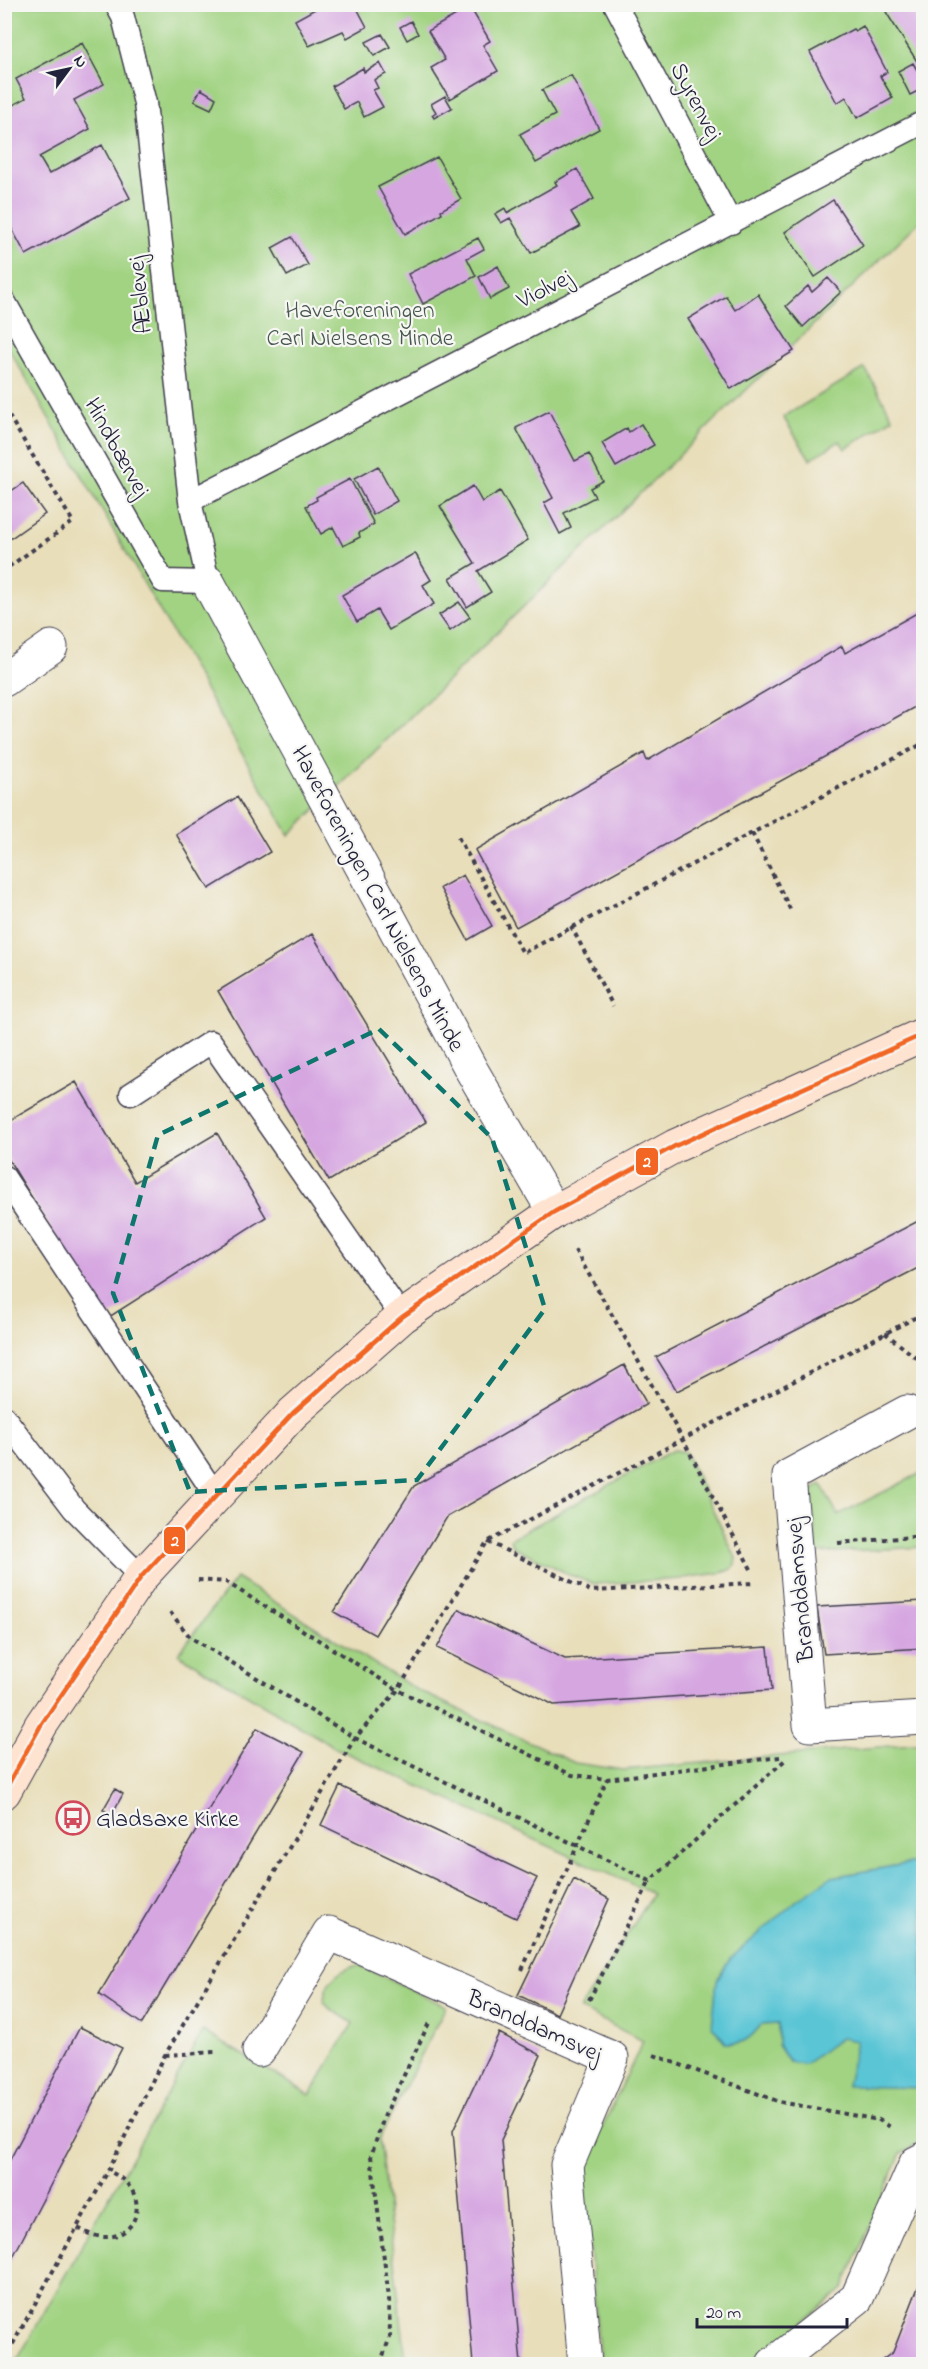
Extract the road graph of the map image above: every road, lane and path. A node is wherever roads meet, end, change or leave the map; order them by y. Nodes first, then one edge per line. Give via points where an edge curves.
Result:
1 (116, 4) edge
2 (615, 4) edge
3 (924, 122) edge
4 (731, 223) junction
5 (4, 301) edge
6 (4, 408) edge
7 (190, 501) junction
8 (4, 570) edge
9 (208, 582) junction
10 (51, 647) dead end
11 (4, 680) edge
12 (924, 744) edge
13 (752, 832) junction
14 (459, 837) dead end
15 (791, 911) dead end
16 (571, 926) junction
17 (613, 1006) dead end
18 (924, 1034) edge
19 (131, 1094) dead end
20 (4, 1177) edge
21 (554, 1212) junction
22 (924, 1313) edge
23 (402, 1317) junction
24 (885, 1333) junction
25 (924, 1364) edge
26 (907, 1412) dead end
27 (4, 1417) edge
28 (682, 1438) junction
29 (216, 1496) junction
30 (924, 1536) edge
31 (487, 1542) junction
32 (795, 1546) junction
33 (141, 1577) junction
34 (398, 1690) junction
35 (924, 1718) edge
36 (355, 1738) junction
37 (607, 1779) junction
38 (4, 1792) edge
39 (579, 1845) junction
40 (650, 1881) junction
41 (447, 1985) junction
42 (504, 2010) junction
43 (569, 2038) junction
44 (259, 2050) joint
45 (165, 2055) junction
46 (612, 2058) junction
47 (920, 2161) edge
48 (108, 2171) junction
49 (78, 2228) junction
50 (4, 2360) edge
51 (380, 2364) edge
52 (585, 2364) edge
53 (773, 2364) edge

1 - 7 lane, Æblevej via 123,17 145,103
2 - 4 lane, Syrenvej
3 - 4 lane, Violvej
4 - 7 lane, Violvej
5 - 9 lane, Hindbærvej via 163,581
6 - 8 path via 73,522
7 - 9 lane, Æblevej
9 - 21 street, Haveforeningen Carl Nielsens Minde via 472,1071
10 - 11 street
12 - 13 path
13 - 15 path
13 - 16 path
14 - 16 path via 523,953
16 - 17 path
18 - 21 street via 675,1146
19 - 23 lane via 211,1042
20 - 29 lane
21 - 23 street
21 - 28 path
22 - 24 path
23 - 29 street via 293,1413
24 - 25 path
24 - 28 path
26 - 32 street, Branddamsvej via 789,1476
27 - 33 lane via 74,1509
28 - 31 path
28 - 31 path via 758,1582 591,1591
29 - 33 street
30 - 32 path
31 - 34 path
32 - 35 street, Branddamsvej via 810,1725
33 - 34 path via 226,1582
33 - 36 path via 190,1637
33 - 38 street via 41,1725
34 - 36 path
34 - 37 path via 573,1775
36 - 39 path
36 - 45 path
37 - 39 path
37 - 40 path via 790,1756
39 - 40 path
39 - 42 path
40 - 43 path
41 - 42 street, Branddamsvej
41 - 44 street, Branddamsvej via 329,1933
41 - 51 path via 384,2117 371,2156 389,2298 390,2337
42 - 43 street, Branddamsvej
43 - 46 street, Branddamsvej
44 - 45 path
45 - 48 path
46 - 47 path via 642,2051 780,2102 879,2120 898,2132
46 - 52 street, Branddamsvej via 567,2165
47 - 53 street via 857,2298
48 - 49 path
48 - 49 path via 123,2177 133,2190 137,2205 134,2221 123,2233 107,2239
49 - 50 path

